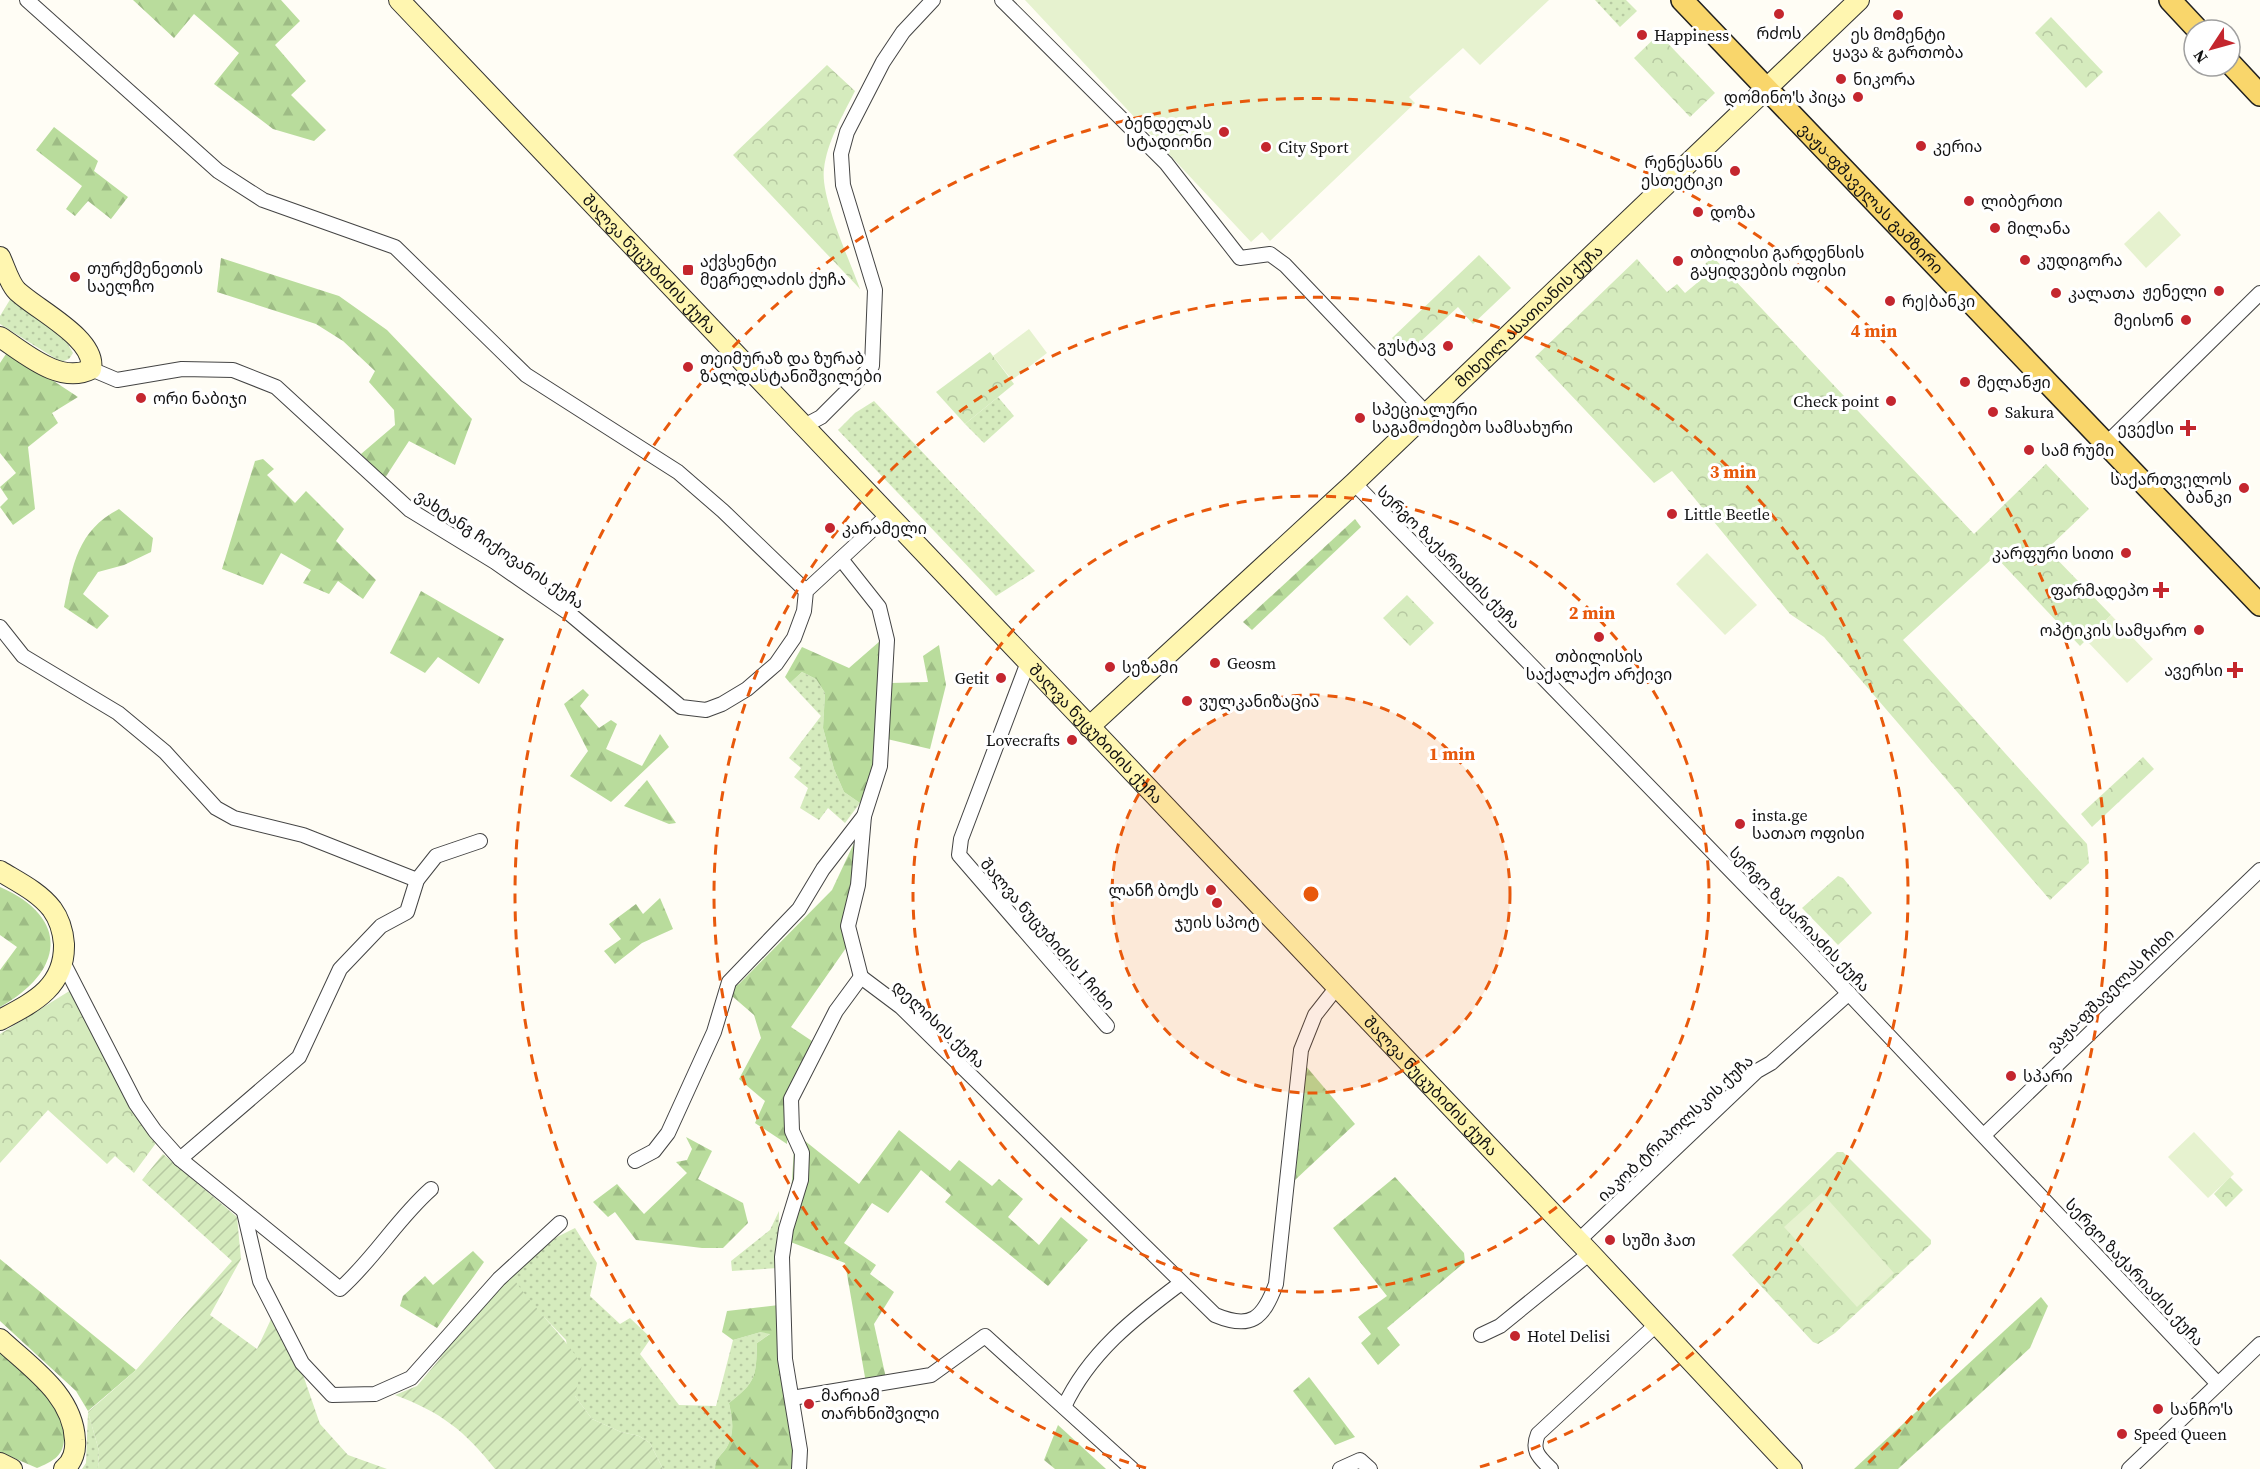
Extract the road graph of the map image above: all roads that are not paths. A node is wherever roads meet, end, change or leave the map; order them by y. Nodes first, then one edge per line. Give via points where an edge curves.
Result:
1 (27, 0) edge
2 (399, 0) edge
3 (933, 0) edge
4 (1002, 0) edge
5 (1682, 0) edge
6 (1859, 0) edge
7 (2170, 0) edge
8 (2187, 18) edge
9 (2242, 76) edge
10 (1766, 88) junction
11 (2260, 95) edge
12 (0, 257) edge
13 (2260, 293) edge
14 (0, 338) edge
15 (91, 369) junction
16 (1426, 413) junction
17 (804, 426) junction
18 (2108, 442) junction
19 (1354, 483) junction
20 (888, 515) junction
21 (841, 559) junction
22 (806, 591) junction
23 (2260, 604) edge
24 (0, 627) edge
25 (1028, 662) junction
26 (1089, 727) junction
27 (864, 816) junction
28 (480, 840) dead end
29 (2260, 870) edge
30 (0, 871) edge
31 (417, 880) junction
32 (64, 964) junction
33 (861, 977) junction
34 (1337, 987) junction
35 (1849, 993) junction
36 (0, 1020) edge
37 (1107, 1026) dead end
38 (1984, 1135) junction
39 (180, 1159) junction
40 (635, 1161) dead end
41 (431, 1189) dead end
42 (244, 1212) junction
43 (560, 1223) dead end
44 (1584, 1247) junction
45 (1181, 1283) junction
46 (1657, 1324) junction
47 (1481, 1335) dead end
48 (0, 1339) edge
49 (2260, 1344) edge
50 (2218, 1384) junction
51 (792, 1398) junction
52 (1064, 1407) junction
53 (0, 1463) edge
54 (12, 1469) edge
55 (64, 1469) edge
56 (799, 1469) edge
57 (1132, 1469) edge
58 (1341, 1469) edge
59 (1370, 1469) edge
60 (1551, 1469) edge
61 (1792, 1469) edge
62 (2128, 1469) edge

1 - 22 street via 218,171 263,200 395,247 526,375 678,472
2 - 17 main road, შალვა ნუცუბიძის ქუჩა
3 - 17 street via 903,32 883,62 847,132 841,154 843,185 875,290 872,366 821,417
4 - 16 street via 1166,163 1240,258 1270,254 1285,265
5 - 10 main road, ვაჟა-ფშაველას გამზირი
6 - 10 main road, მიხეილ ასათიანის ქუჩა
7 - 8 main road
9 - 11 main road
10 - 16 main road, მიხეილ ასათიანის ქუჩა
10 - 18 main road, ვაჟა-ფშაველას გამზირი
12 - 15 main road via 14,289 85,345 93,360
13 - 18 street
14 - 15 main road via 49,368 69,374
15 - 22 street, ვახტანგ ჩიქოვანის ქუჩა via 117,380 182,369 233,370 276,387 410,510 570,614 681,707 706,710 722,704 776,664 794,638 804,611
16 - 19 main road, მიხეილ ასათიანის ქუჩა
17 - 20 main road, შალვა ნუცუბიძის ქუჩა
18 - 23 main road, ვაჟა-ფშაველას გამზირი
19 - 26 main road, მიხეილ ასათიანის ქუჩა
19 - 35 street, სერგო ზაქარიაძის ქუჩა
20 - 21 street
20 - 25 main road, შალვა ნუცუბიძის ქუჩა
21 - 22 street
21 - 27 street via 879,607 887,640 880,766
24 - 31 street via 23,656 118,713 165,752 216,808 234,818 303,836
25 - 26 main road, შალვა ნუცუბიძის ქუჩა
25 - 37 street, შალვა ნუცუბიძის I ჩიხი via 958,855
26 - 34 main road, შალვა ნუცუბიძის ქუჩა
27 - 33 street via 858,885 848,926
27 - 40 street via 823,869 799,909 729,982 714,1032 668,1133 654,1151
28 - 31 street via 436,856
29 - 38 street, ვაჟა-ფშაველას ჩიხი
30 - 32 main road via 52,908 61,924
31 - 39 street via 406,912 381,926 340,969 299,1057
32 - 36 main road via 39,998
32 - 39 street via 136,1104
33 - 45 street, დელისის ქუჩა via 901,1007
33 - 51 street via 836,1011 791,1099 792,1131 802,1153 801,1180 782,1257 785,1359
34 - 44 main road, შალვა ნუცუბიძის ქუჩა
34 - 45 street, დელისის ქუჩა via 1315,1015 1301,1050 1276,1284 1269,1304 1249,1322 1234,1323 1215,1315
35 - 38 street, სერგო ზაქარიაძის ქუჩა
35 - 44 street, იაკობ ტრიპოლსკის ქუჩა via 1757,1071
38 - 50 street, სერგო ზაქარიაძის ქუჩა
39 - 42 street
41 - 42 street via 340,1289
42 - 43 street via 260,1281 302,1363 332,1395 375,1394 411,1378 500,1279
44 - 46 main road, შალვა ნუცუბიძის ქუჩა
44 - 47 street, იაკობ ტრიპოლსკის ქუჩა via 1500,1326
45 - 52 street via 1097,1353
46 - 60 street via 1538,1434 1535,1453
46 - 61 main road, შალვა ნუცუბიძის ქუჩა
48 - 55 main road via 66,1404 74,1422 76,1450
49 - 50 street
50 - 62 street
51 - 52 street via 931,1376 986,1336
51 - 56 street
52 - 57 street
53 - 54 main road
58 - 59 street via 1360,1460

